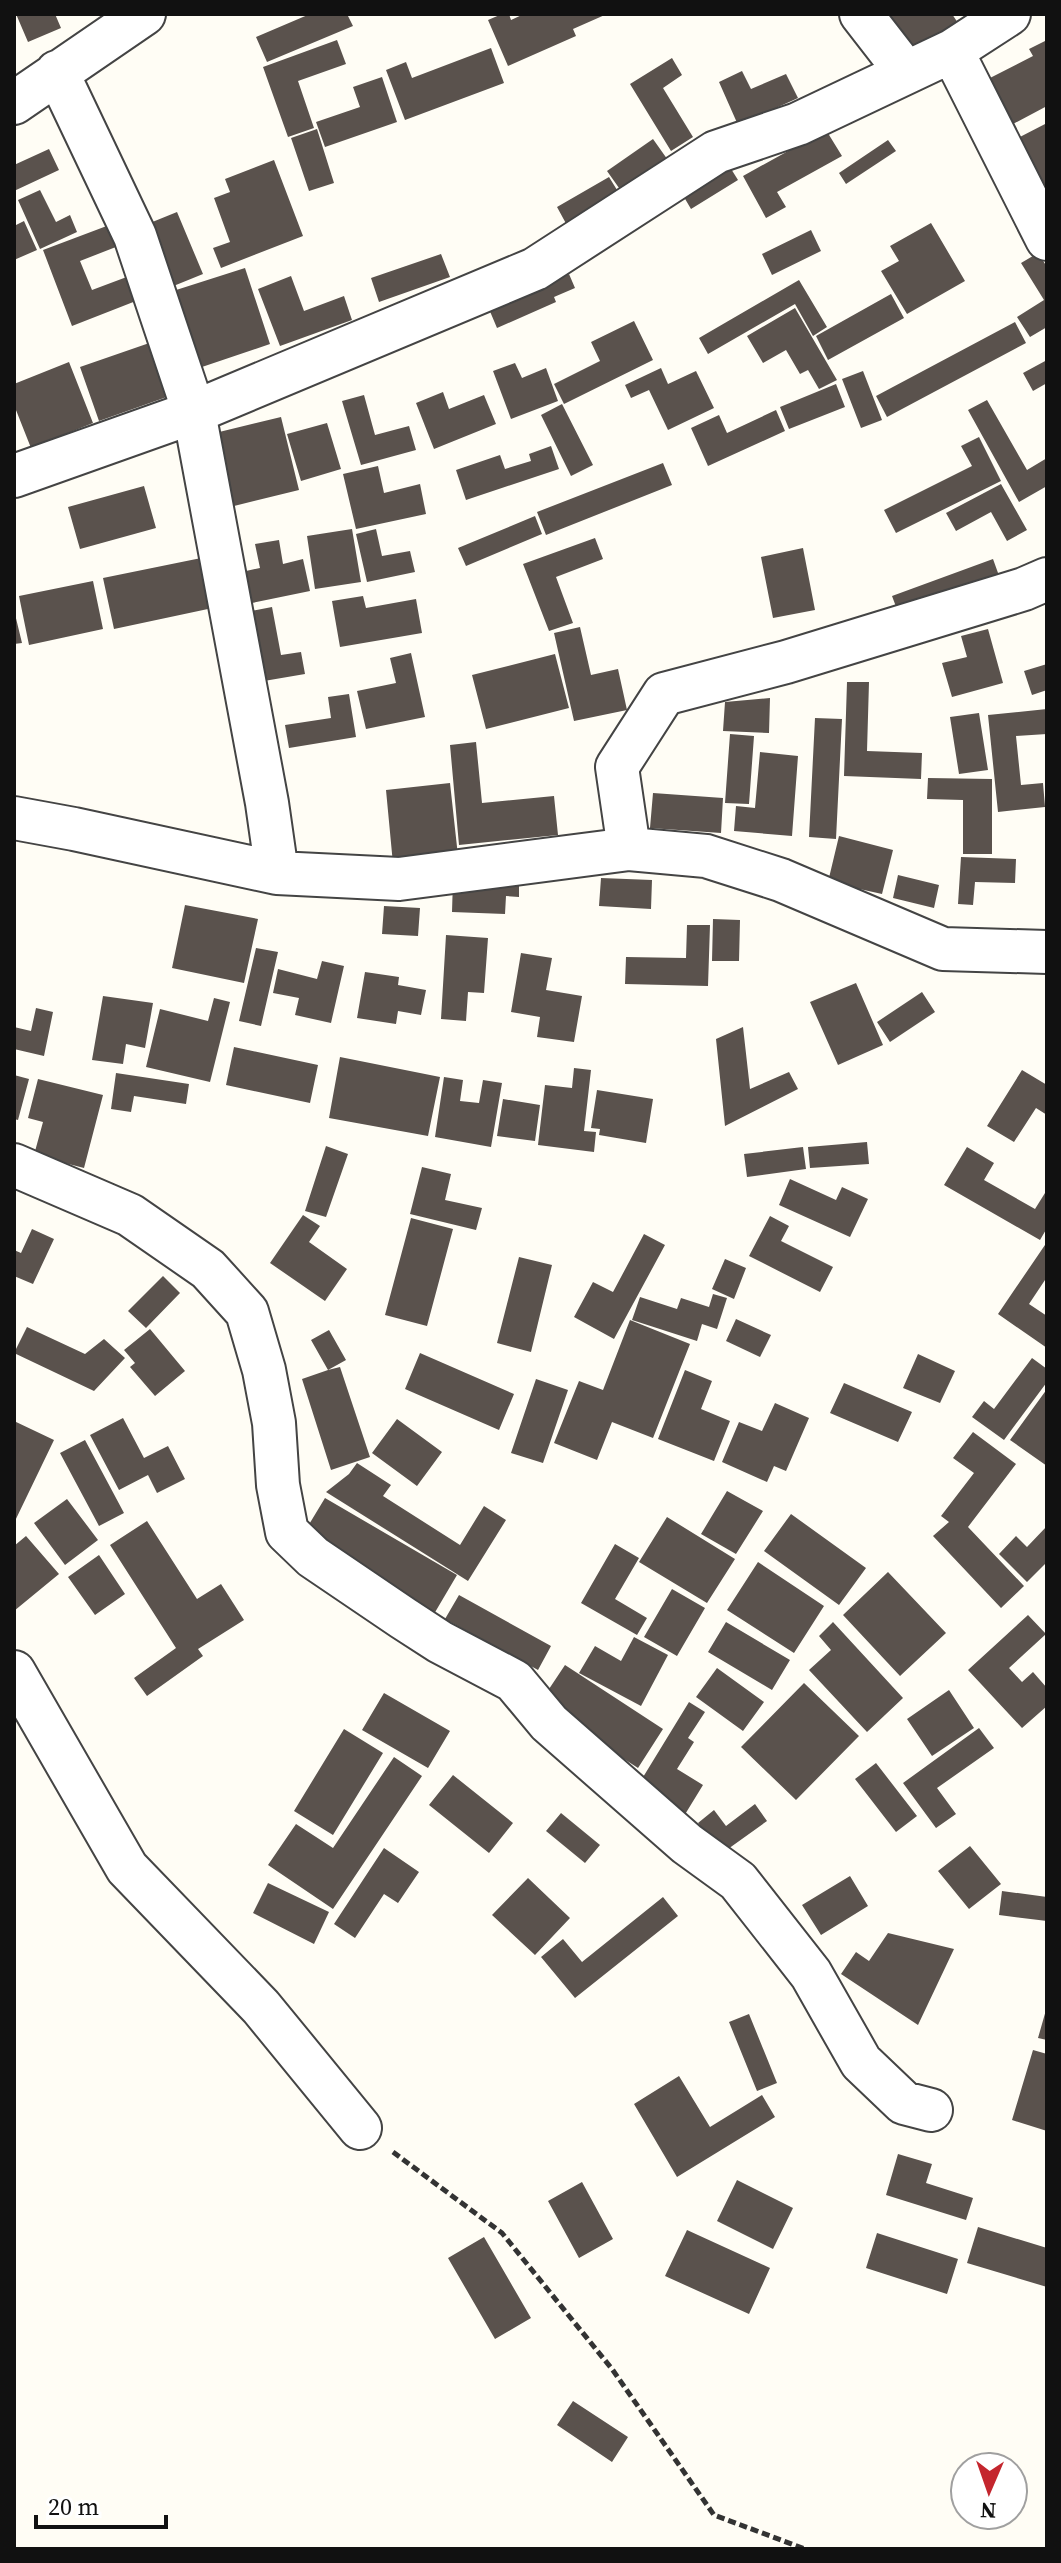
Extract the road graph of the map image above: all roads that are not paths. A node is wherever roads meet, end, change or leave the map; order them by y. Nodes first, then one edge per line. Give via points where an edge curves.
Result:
1 (144, 14) edge
2 (861, 14) edge
3 (1009, 14) edge
4 (952, 51) junction
5 (57, 72) junction
6 (906, 72) junction
7 (14, 103) edge
8 (1047, 239) edge
9 (194, 412) junction
10 (14, 476) edge
11 (1047, 579) edge
12 (14, 818) edge
13 (629, 849) junction
14 (277, 873) junction
15 (1047, 952) edge
16 (14, 1165) edge
17 (14, 1672) edge
18 (931, 2110) dead end
19 (360, 2128) road end

1 - 5 street
2 - 6 street
3 - 4 street
4 - 6 street
4 - 8 street
5 - 7 street
5 - 9 street via 135,236
6 - 9 street via 798,124 716,152 535,269
9 - 10 street
9 - 14 street
11 - 13 street via 786,662 664,694 617,767
12 - 14 street
13 - 14 street via 399,879
13 - 15 street via 706,856 781,880 943,949
16 - 18 street via 130,1215 208,1269 247,1312 274,1423 287,1532 313,1557 403,1618 514,1681 549,1723 687,1844 738,1881 811,1974 861,2062 904,2103
17 - 19 street via 127,1868 261,2007

